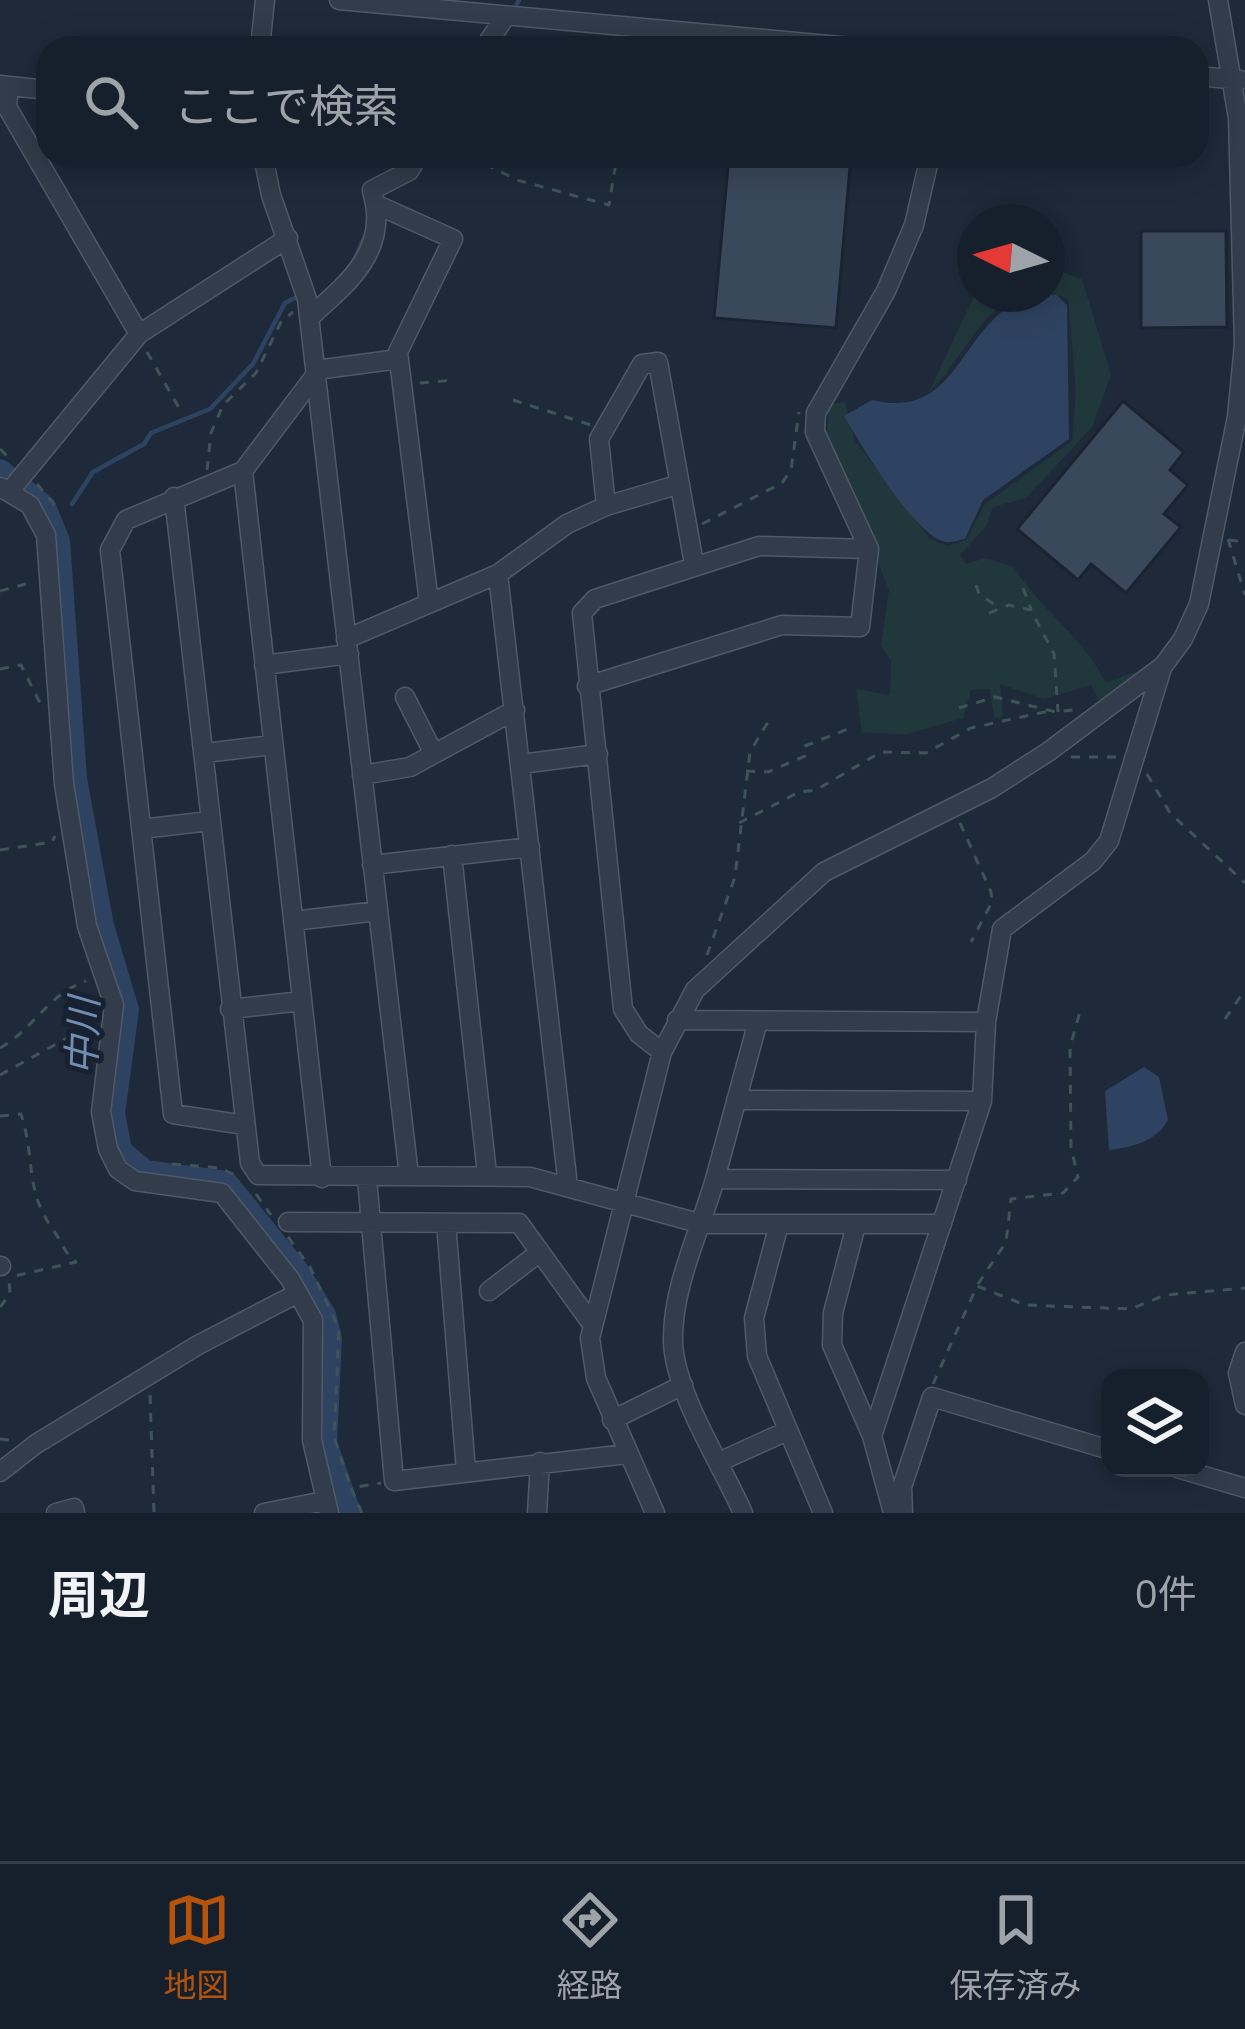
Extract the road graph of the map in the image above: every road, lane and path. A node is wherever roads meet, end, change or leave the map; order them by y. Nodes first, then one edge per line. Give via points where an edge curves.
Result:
1 (265, 0) edge
2 (339, 0) edge
3 (588, 0) edge
4 (1218, 0) edge
5 (506, 16) junction
6 (586, 24) junction
7 (261, 36) edge
8 (492, 36) edge
9 (724, 36) edge
10 (1209, 77) edge
11 (1239, 80) edge
12 (4, 86) edge
13 (36, 89) edge
14 (36, 158) edge
15 (42, 168) edge
16 (265, 168) edge
17 (411, 168) edge
18 (493, 168) edge
19 (615, 168) edge
20 (927, 168) edge
21 (375, 204) junction
22 (288, 238) junction
23 (1243, 288) edge
24 (308, 314) junction
25 (137, 336) junction
26 (399, 359) junction
27 (316, 371) junction
28 (454, 380) dead end
29 (403, 385) junction
30 (821, 397) junction
31 (513, 400) dead end
32 (182, 413) dead end
33 (603, 430) junction
34 (243, 471) junction
35 (1245, 475) edge
36 (1223, 479) junction
37 (209, 484) junction
38 (680, 484) junction
39 (10, 486) edge
40 (174, 497) junction
41 (606, 506) junction
42 (688, 531) junction
43 (1217, 534) junction
44 (1245, 542) edge
45 (869, 549) junction
46 (694, 564) junction
47 (498, 574) junction
48 (50, 579) junction
49 (976, 584) dead end
50 (1023, 588) dead end
51 (0, 591) edge
52 (1245, 595) edge
53 (428, 603) junction
54 (1000, 608) junction
55 (1031, 610) junction
56 (989, 613) dead end
57 (348, 646) junction
58 (263, 664) junction
59 (1162, 666) junction
60 (0, 669) edge
61 (587, 686) junction
62 (405, 697) dead end
63 (959, 708) dead end
64 (515, 710) junction
65 (1049, 711) junction
66 (49, 712) dead end
67 (1058, 712) junction
68 (771, 717) dead end
69 (1097, 717) junction
70 (853, 727) dead end
71 (272, 745) junction
72 (205, 753) junction
73 (434, 754) junction
74 (598, 754) junction
75 (1044, 754) junction
76 (1132, 758) junction
77 (521, 764) junction
78 (745, 770) junction
79 (362, 775) junction
80 (953, 806) junction
81 (210, 821) junction
82 (739, 823) junction
83 (141, 829) junction
84 (59, 830) dead end
85 (530, 847) junction
86 (0, 850) edge
87 (452, 855) junction
88 (372, 865) junction
89 (1245, 884) edge
90 (378, 911) junction
91 (293, 921) junction
92 (971, 942) dead end
93 (105, 976) junction
94 (707, 979) junction
95 (1245, 990) edge
96 (302, 1001) junction
97 (1081, 1008) dead end
98 (230, 1009) junction
99 (1226, 1019) dead end
100 (677, 1020) junction
101 (758, 1021) junction
102 (986, 1022) junction
103 (80, 1031) dead end
104 (0, 1048) edge
105 (662, 1052) junction
106 (0, 1076) edge
107 (736, 1100) junction
108 (982, 1101) junction
109 (0, 1116) edge
110 (245, 1125) junction
111 (172, 1164) dead end
112 (487, 1174) junction
113 (409, 1176) junction
114 (322, 1178) junction
115 (367, 1179) junction
116 (715, 1179) junction
117 (957, 1180) junction
118 (245, 1184) dead end
119 (568, 1186) junction
120 (622, 1201) junction
121 (371, 1220) junction
122 (288, 1222) dead end
123 (446, 1223) junction
124 (779, 1223) junction
125 (702, 1224) junction
126 (942, 1224) junction
127 (856, 1225) junction
128 (540, 1252) junction
129 (3, 1270) edge
130 (977, 1286) junction
131 (1245, 1288) edge
132 (488, 1291) dead end
133 (298, 1293) junction
134 (0, 1307) edge
135 (592, 1324) junction
136 (1245, 1352) edge
137 (158, 1374) junction
138 (683, 1384) junction
139 (932, 1397) junction
140 (1245, 1405) edge
141 (612, 1420) junction
142 (787, 1431) junction
143 (872, 1436) junction
144 (0, 1439) edge
145 (15, 1441) dead end
146 (1101, 1447) edge
147 (627, 1454) junction
148 (540, 1462) junction
149 (721, 1462) junction
150 (0, 1472) edge
151 (466, 1472) junction
152 (1208, 1477) edge
153 (394, 1480) junction
154 (1245, 1488) edge
155 (326, 1507) edge
156 (56, 1513) edge
157 (76, 1513) edge
158 (154, 1513) edge
159 (264, 1513) edge
160 (362, 1513) edge
161 (537, 1513) edge
162 (655, 1513) edge
163 (743, 1513) edge
164 (824, 1513) edge
165 (892, 1513) edge
166 (903, 1513) edge

1 - 7 street
2 - 5 street
3 - 6 street
4 - 11 street
5 - 6 street
5 - 8 street
6 - 9 street
10 - 11 street
11 - 23 street
12 - 13 street
12 - 14 street
15 - 25 street
16 - 22 street
17 - 21 street via 372,190
18 - 19 path via 609,205
20 - 30 street via 886,291
21 - 24 street via 380,230 356,275
21 - 26 street via 453,238
22 - 24 street
22 - 25 street
23 - 36 street via 1241,388
24 - 27 street
24 - 37 path via 287,314 256,373 223,405 211,433
25 - 32 path
25 - 39 street
26 - 27 street
26 - 29 street
27 - 34 street
27 - 57 street
28 - 29 path
29 - 53 street
30 - 42 path via 800,407 782,483
30 - 45 street via 815,432
31 - 33 path
33 - 38 street via 636,368 658,362
33 - 41 street
34 - 37 street
34 - 58 street
35 - 36 street
36 - 43 street
37 - 40 street
38 - 41 street
38 - 42 street
39 - 48 street via 38,516
40 - 72 street
40 - 83 street via 126,520 110,550
41 - 47 street
42 - 46 street
43 - 44 path
43 - 52 path
43 - 59 street via 1199,604
45 - 46 street via 776,543
45 - 61 street via 860,627 782,625
46 - 61 street via 586,607
47 - 53 street
47 - 64 street
48 - 51 path
48 - 93 street via 64,784 87,926
49 - 54 path
50 - 55 path
53 - 57 street
54 - 55 path
54 - 56 path
55 - 67 path via 1054,654
57 - 58 street
57 - 79 street
58 - 71 street
59 - 69 street
59 - 76 street
60 - 66 path via 22,665
61 - 74 street
62 - 73 street
63 - 65 path via 995,697
64 - 73 street
64 - 77 street
65 - 67 path
65 - 82 path via 970,728 926,753 880,752
67 - 69 path via 1085,708
68 - 78 path
69 - 75 street
70 - 78 path via 768,772
71 - 72 street
71 - 91 street
72 - 81 street
73 - 79 street
74 - 77 street
74 - 105 street via 623,1009
75 - 76 path via 1050,761
75 - 80 street
76 - 89 path via 1171,813
76 - 102 street via 1109,841 1002,929
77 - 85 street
78 - 82 path
79 - 88 street
80 - 92 path via 991,892
80 - 94 street via 824,872
81 - 83 street
81 - 98 street
82 - 94 path via 735,877 703,964
83 - 110 street via 173,1114
84 - 86 path via 52,842
85 - 87 street
85 - 119 street
87 - 88 street
87 - 112 street
88 - 90 street
90 - 91 street
90 - 113 street
91 - 96 street
93 - 104 path via 50,1001
93 - 133 street via 114,1005 101,1112 112,1162 135,1180 222,1193
94 - 100 street
95 - 99 path
96 - 98 street
96 - 114 street
97 - 130 path via 1070,1047 1078,1177 1063,1193 1011,1199 1006,1242
98 - 110 street
100 - 101 street
100 - 105 street
101 - 102 street
101 - 107 street
102 - 108 street
103 - 106 path
105 - 120 street
107 - 108 street
107 - 116 street
108 - 117 street
109 - 129 path via 21,1114 31,1145 31,1193 76,1262
110 - 114 street via 258,1175
111 - 118 path via 220,1168
112 - 113 street
112 - 119 street
113 - 115 street
114 - 115 street
115 - 121 street
116 - 117 street
116 - 125 street
117 - 126 street
119 - 120 street
120 - 125 street
120 - 135 street
121 - 122 street
121 - 123 street
121 - 153 street
123 - 128 street via 519,1223
123 - 151 street
124 - 125 street
124 - 127 street
124 - 142 street via 754,1334
125 - 138 street via 675,1310
126 - 127 street
126 - 143 street
127 - 143 street via 831,1329
128 - 132 street
128 - 135 street
129 - 134 path via 10,1294
130 - 131 path via 1025,1305 1131,1309 1165,1295
130 - 139 path via 938,1366
133 - 137 street
133 - 155 street via 316,1329 312,1440
135 - 141 street via 596,1378
136 - 140 street via 1238,1373
137 - 150 street
137 - 158 path via 149,1399
138 - 141 street
138 - 149 street
139 - 146 street
139 - 166 street via 902,1487
141 - 147 street
142 - 149 street
142 - 164 street
143 - 165 street
144 - 145 path
147 - 148 street
147 - 162 street
148 - 151 street
148 - 161 street
149 - 163 street
151 - 153 street
152 - 154 street
153 - 160 path via 351,1488
155 - 159 street
156 - 157 street

